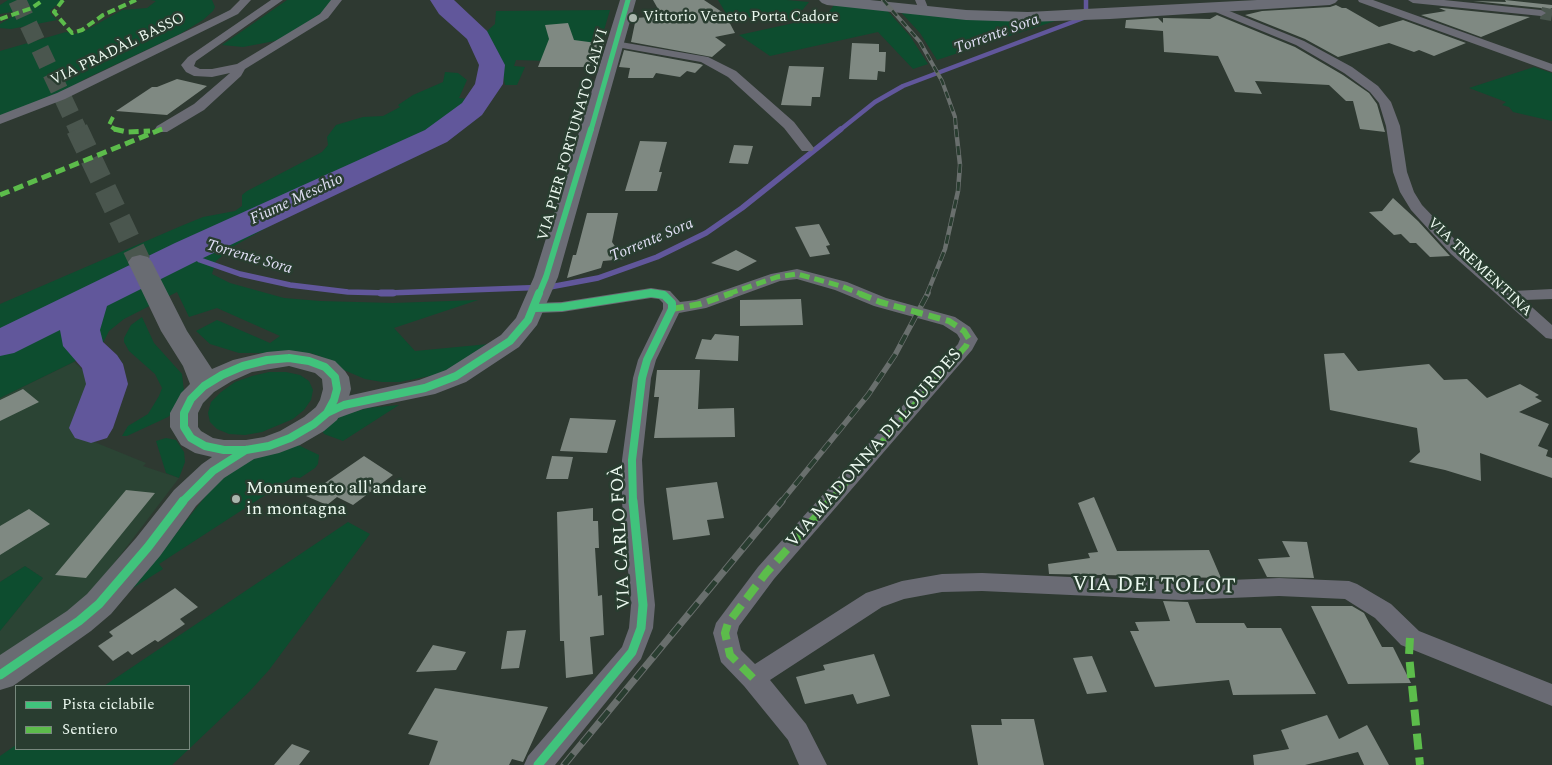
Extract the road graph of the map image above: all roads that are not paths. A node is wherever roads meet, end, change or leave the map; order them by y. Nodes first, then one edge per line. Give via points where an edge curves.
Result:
1 (246, 0) edge
2 (278, 0) edge
3 (338, 0) edge
4 (628, 0) edge
5 (827, 0) edge
6 (1330, 0) edge
7 (1363, 0) edge
8 (1413, 0) edge
9 (922, 5) edge
10 (1212, 7) junction
11 (1541, 13) tunnel mouth
12 (615, 44) junction
13 (240, 67) junction
14 (1552, 68) edge
15 (0, 120) edge
16 (162, 129) dead end
17 (807, 148) dead end
18 (142, 266) tunnel mouth
19 (1552, 294) edge
20 (539, 295) junction
21 (1509, 296) junction
22 (672, 309) junction
23 (1552, 334) edge
24 (176, 335) junction
25 (243, 366) junction
26 (334, 377) junction
27 (204, 386) junction
28 (408, 391) junction
29 (326, 412) junction
30 (205, 446) junction
31 (246, 450) junction
32 (185, 498) junction
33 (0, 675) edge
34 (753, 678) junction
35 (1552, 695) edge
36 (538, 765) edge
37 (813, 765) edge

1 - 15 street, VIA PRADÀL BASSO via 222,18 61,96
2 - 13 street via 187,65 198,73
3 - 13 street via 324,16
4 - 12 main road, VIA PIER FORTUNATO CALVI
5 - 9 main road
6 - 10 main road
7 - 14 street
8 - 11 street
9 - 10 main road via 985,16 1065,17
10 - 21 street, VIA TREMENTINA via 1315,51 1374,90 1385,102 1393,126 1400,172 1416,207 1457,251
12 - 17 street via 704,59 732,74 789,125
12 - 20 main road, VIA PIER FORTUNATO CALVI
13 - 16 street via 199,107
18 - 24 main road
19 - 21 street
20 - 22 street via 568,306 651,293 664,295 672,303
20 - 28 main road, VIA PIER FORTUNATO CALVI via 528,320 510,341 441,383
21 - 23 street, VIA TREMENTINA
22 - 34 street, VIA MADONNA DI LOURDES via 700,304 777,277 797,274 949,321 964,331 969,339 766,573 728,623 725,633 730,655
22 - 36 street, VIA CARLO FOÀ via 647,360 642,378 632,460 642,628 632,652
24 - 25 main road via 197,351
24 - 27 main road via 196,364
25 - 26 main road via 289,358 325,367
25 - 27 main road
26 - 28 main road via 358,388
26 - 29 main road via 337,389
27 - 30 main road via 184,413 184,427 191,438
28 - 29 main road via 344,404
29 - 31 main road via 314,424 290,438
30 - 31 main road
30 - 32 main road
31 - 32 main road via 214,471
32 - 33 main road via 99,604
34 - 35 street, VIA DEI TOLOT via 874,600 934,584 982,582 1181,591 1279,587 1349,590 1383,611 1410,638
34 - 37 street, VIA MADONNA DI LOURDES via 797,732

